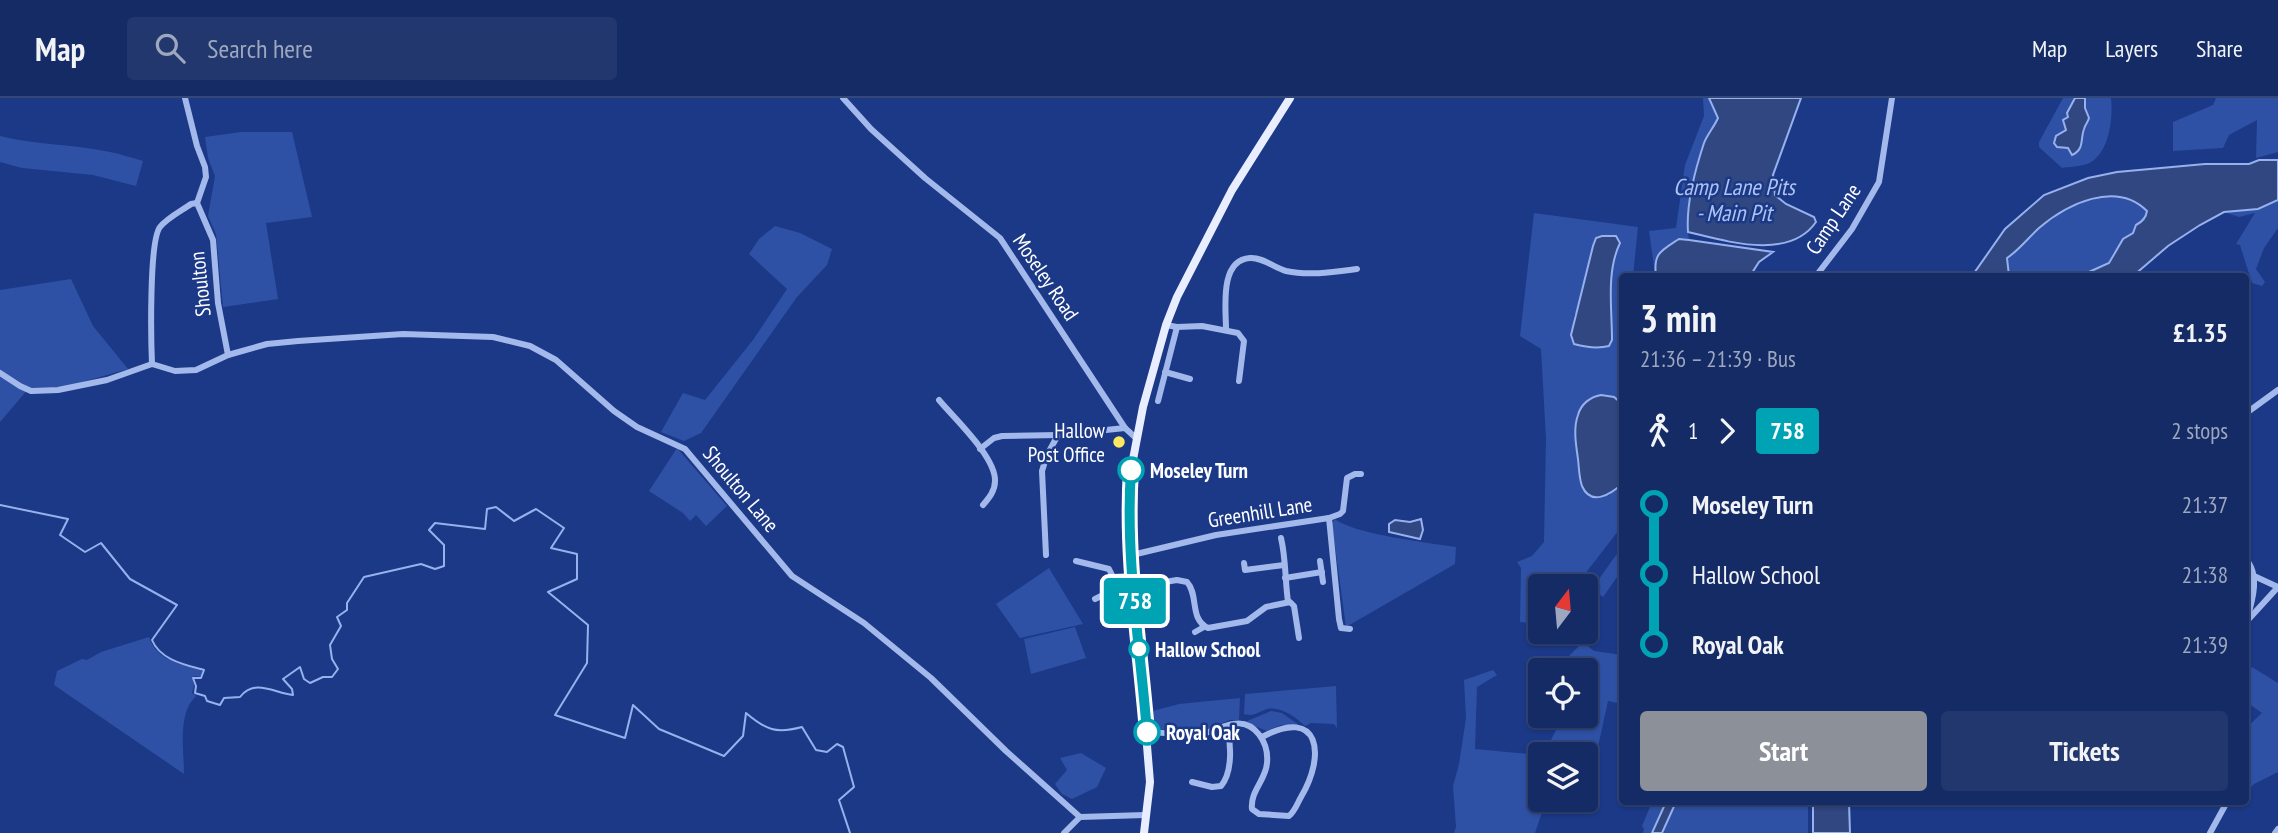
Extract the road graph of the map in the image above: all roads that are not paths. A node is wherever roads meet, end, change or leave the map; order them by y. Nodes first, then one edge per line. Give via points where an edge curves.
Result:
1 (185, 98) edge
2 (843, 98) edge
3 (1290, 98) edge
4 (1892, 98) edge
5 (197, 203) junction
6 (1357, 269) dead end
7 (1817, 273) edge
8 (1166, 324) junction
9 (1177, 327) junction
10 (1226, 329) junction
11 (228, 355) junction
12 (152, 363) junction
13 (1165, 372) junction
14 (0, 373) edge
15 (1190, 379) dead end
16 (1239, 381) dead end
17 (2278, 390) edge
18 (1158, 401) dead end
19 (939, 402) dead end
20 (2249, 412) edge
21 (1125, 428) junction
22 (1058, 435) junction
23 (1137, 439) junction
24 (980, 449) junction
25 (1361, 474) dead end
26 (983, 501) dead end
27 (1329, 518) junction
28 (1281, 538) dead end
29 (1046, 555) dead end
30 (1132, 555) junction
31 (1076, 561) dead end
32 (1320, 561) dead end
33 (2249, 562) edge
34 (1244, 563) dead end
35 (1284, 565) junction
36 (1322, 572) junction
37 (1133, 576) junction
38 (2254, 576) junction
39 (1113, 577) junction
40 (1285, 579) junction
41 (1323, 582) dead end
42 (1134, 587) junction
43 (2278, 587) edge
44 (1095, 599) dead end
45 (1288, 602) junction
46 (2249, 613) edge
47 (2249, 621) edge
48 (1204, 626) junction
49 (1350, 629) dead end
50 (1195, 632) dead end
51 (1299, 638) dead end
52 (1227, 726) junction
53 (1147, 732) junction
54 (1262, 737) junction
55 (1192, 782) dead end
56 (2225, 805) edge
57 (1144, 815) junction
58 (1080, 817) junction
59 (1064, 833) edge
60 (1143, 833) edge
61 (2210, 833) edge

1 - 5 street via 206,177
2 - 21 street, Moseley Road via 925,178 1000,238
3 - 8 main road via 1232,190
4 - 7 street, Camp Lane via 1879,182 1852,229
5 - 11 street, Shoulton via 214,240 218,303
5 - 12 street via 158,229 150,327
6 - 10 street via 1295,272 1249,258 1239,262 1227,280
8 - 9 street
8 - 23 main road
9 - 10 street
9 - 13 street
10 - 16 street via 1238,332 1244,341
11 - 12 street, Shoulton Lane via 196,370 175,371
11 - 58 street, Shoulton Lane via 267,344 402,334 508,339 556,360 614,411 685,449 792,576 864,623 931,678
12 - 14 street via 107,380 58,390 31,390
13 - 15 street
13 - 18 street
17 - 20 street
19 - 24 street
21 - 22 street
21 - 23 street, Moseley Road
22 - 24 street via 1002,436
22 - 29 street via 1042,471
23 - 30 main road via 1129,502
24 - 26 street via 995,476 993,491
25 - 27 street, Greenhill Lane via 1347,478 1343,510
27 - 30 street, Greenhill Lane via 1216,535
27 - 49 street via 1339,619 1341,628
28 - 35 street
30 - 37 main road
31 - 39 street via 1109,569
32 - 36 street
33 - 38 street
34 - 35 street via 1245,570
35 - 40 street
36 - 40 street
36 - 41 street
37 - 39 street
37 - 42 main road
38 - 43 street
38 - 46 street
39 - 44 street via 1111,591
40 - 45 street
42 - 48 street via 1186,582
42 - 53 main road
43 - 47 street
45 - 48 street via 1266,607 1247,621
45 - 51 street via 1294,606
48 - 50 street
52 - 53 street via 1200,735
52 - 54 street via 1250,727
52 - 55 street via 1230,752 1225,782 1212,788
53 - 57 main road via 1150,782
54 - 54 street via 1267,767 1252,797 1252,809 1259,814 1289,816 1313,775 1315,743 1309,734 1295,729 1280,729
56 - 61 street
57 - 58 street
57 - 60 main road
58 - 59 street

